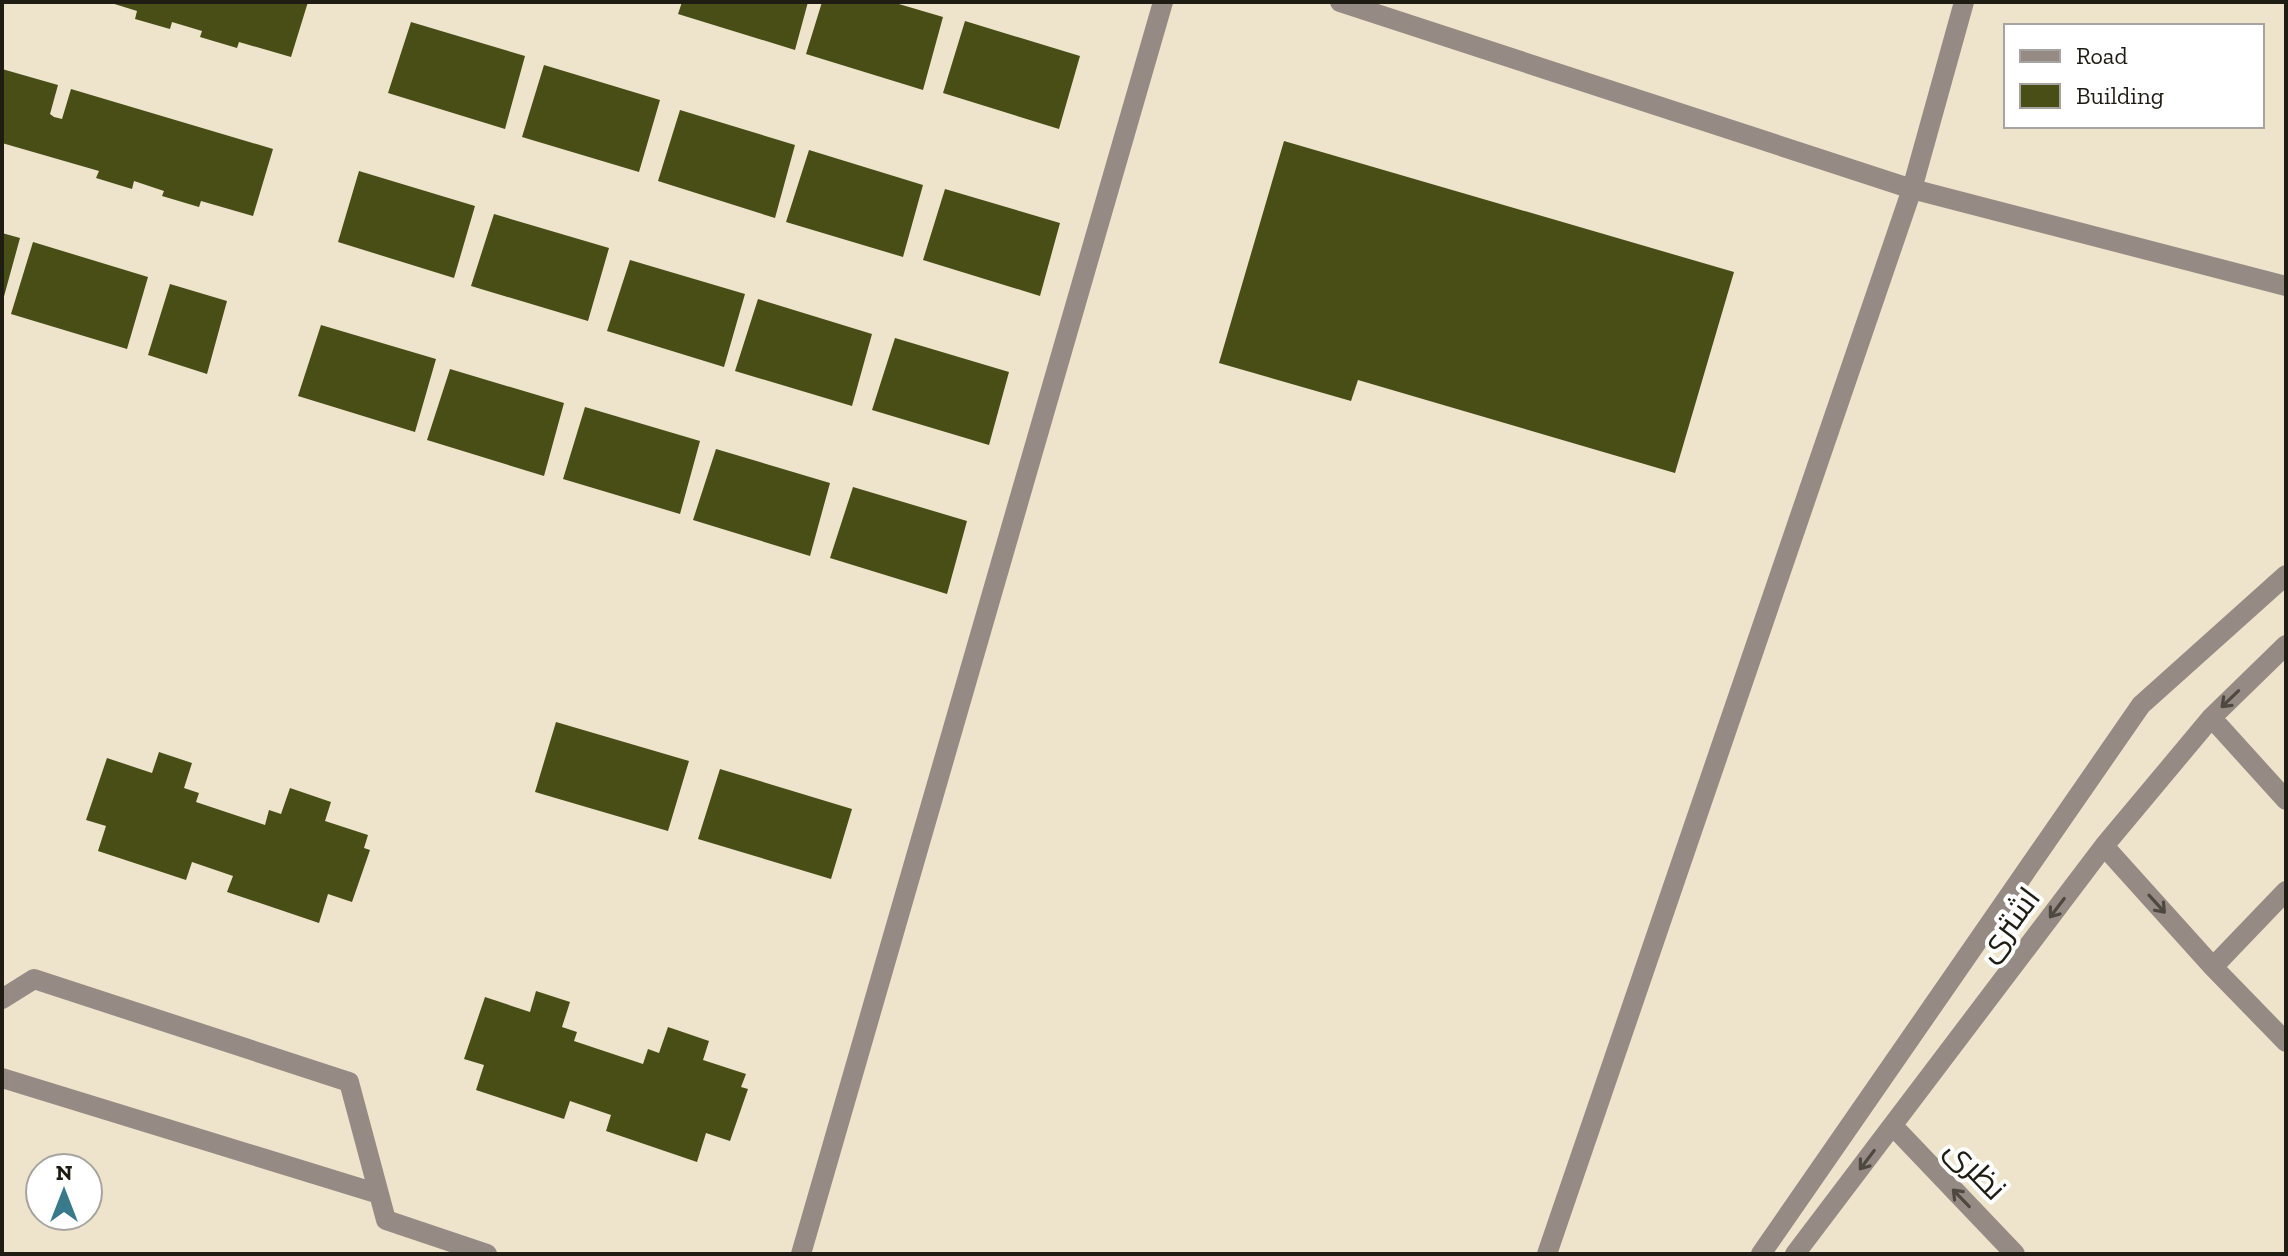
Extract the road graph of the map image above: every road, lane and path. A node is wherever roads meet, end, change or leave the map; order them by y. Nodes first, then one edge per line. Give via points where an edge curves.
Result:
1 (1163, 2) edge
2 (1340, 2) edge
3 (1964, 2) edge
4 (1912, 189) junction
5 (2286, 286) edge
6 (2286, 575) edge
7 (2286, 645) edge
8 (2219, 726) dead end
9 (2286, 800) edge
10 (2104, 846) junction
11 (2286, 891) edge
12 (2213, 967) junction
13 (2, 999) edge
14 (2286, 1042) edge
15 (2, 1078) edge
16 (1893, 1126) junction
17 (379, 1194) junction
18 (487, 1254) edge
19 (801, 1254) edge
20 (1547, 1254) edge
21 (1761, 1254) edge
22 (1795, 1254) edge
23 (2015, 1254) edge

1 - 19 street
2 - 4 street
3 - 4 street
4 - 5 street
4 - 20 street
6 - 21 street via 2141,705
7 -> 10 street, اشتری via 2211,718
8 - 9 street
10 -> 12 street
10 -> 16 street, اشتری
11 - 12 street
12 - 14 street
13 - 17 street via 34,979 349,1082
15 - 17 street
16 -> 22 street, اشتری
23 -> 16 street, نظری
17 - 18 street via 386,1220

